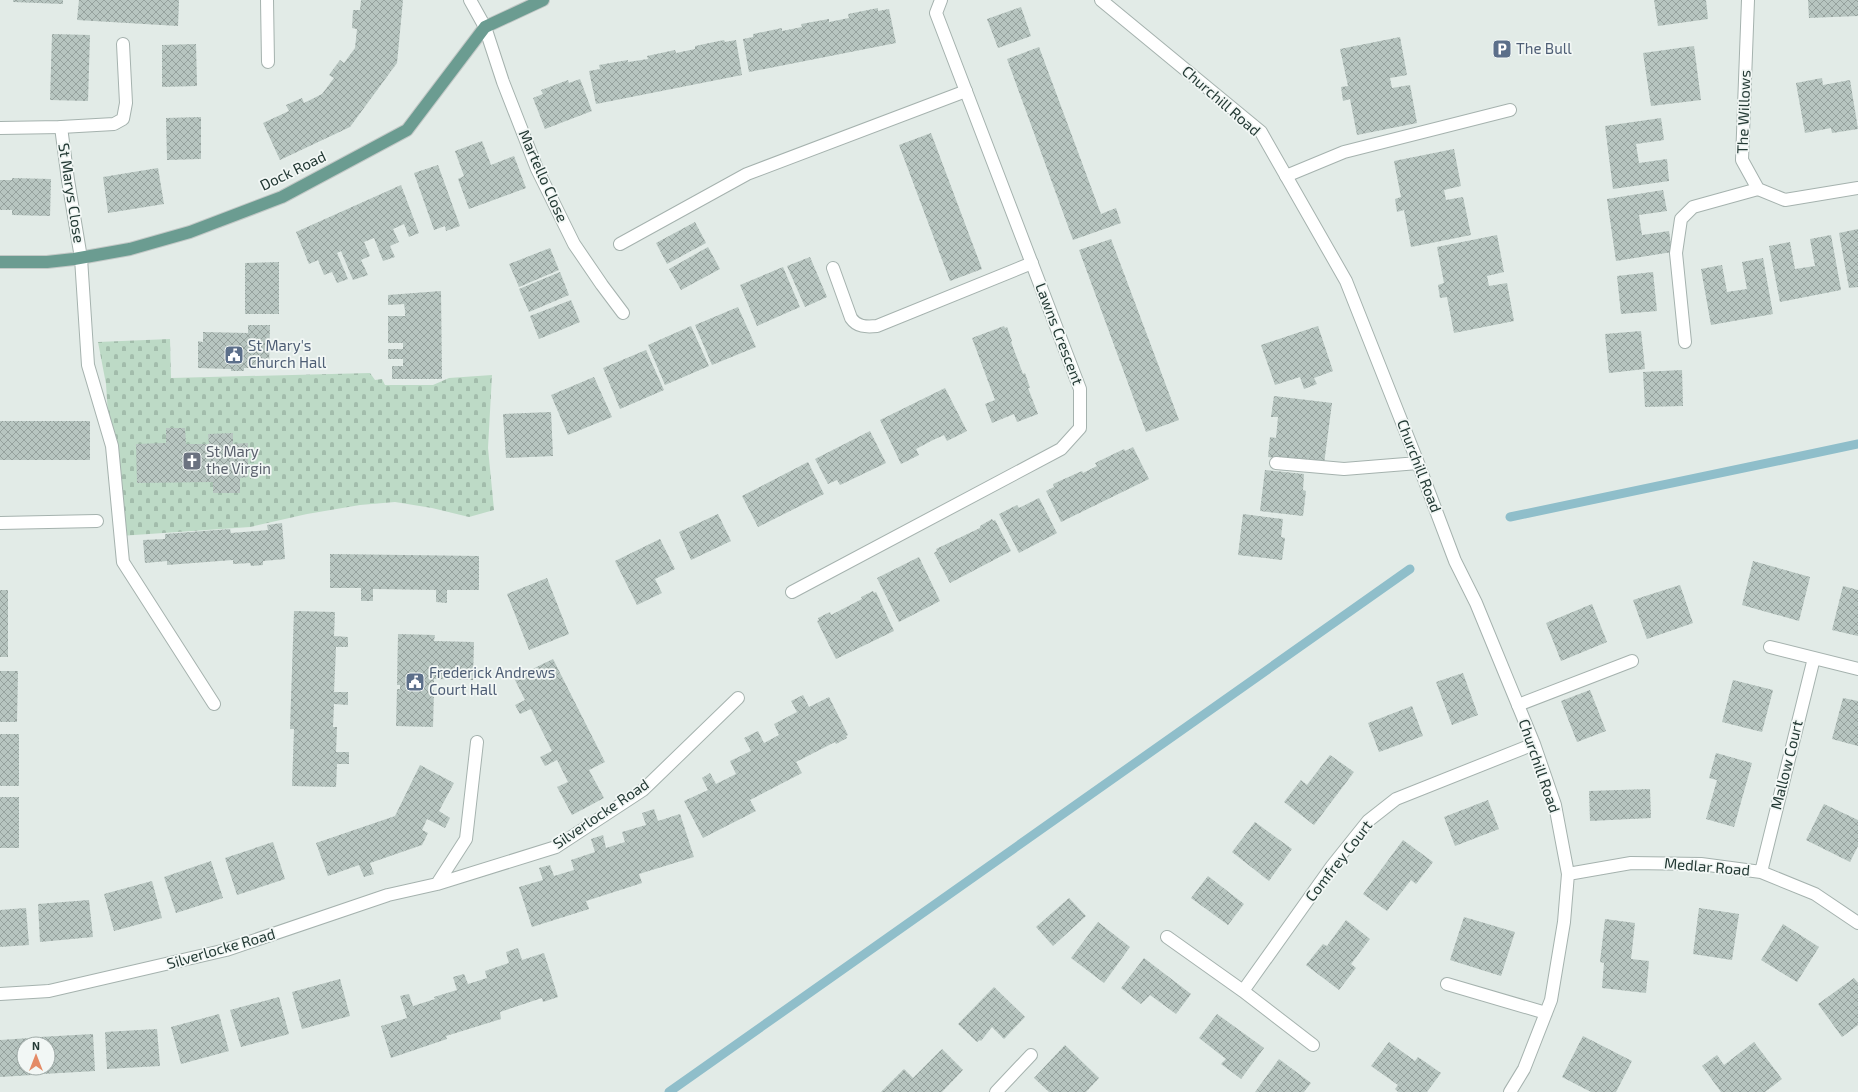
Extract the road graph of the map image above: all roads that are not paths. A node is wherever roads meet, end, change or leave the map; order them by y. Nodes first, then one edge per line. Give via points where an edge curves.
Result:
1 (267, 0) edge
2 (470, 0) edge
3 (543, 0) edge
4 (941, 0) edge
5 (1101, 0) edge
6 (1748, 0) edge
7 (485, 27) junction
8 (123, 44) dead end
9 (268, 62) dead end
10 (966, 91) junction
11 (1510, 110) dead end
12 (61, 127) junction
13 (0, 128) edge
14 (1286, 176) junction
15 (1858, 188) edge
16 (1758, 189) junction
17 (620, 244) dead end
18 (81, 258) junction
19 (0, 262) edge
20 (1032, 263) junction
21 (833, 268) dead end
22 (624, 313) dead end
23 (1685, 342) dead end
24 (1276, 463) dead end
25 (1418, 463) junction
26 (97, 521) dead end
27 (0, 523) edge
28 (792, 592) dead end
29 (1770, 647) dead end
30 (1814, 658) junction
31 (1632, 661) dead end
32 (1858, 669) edge
33 (738, 698) dead end
34 (214, 704) dead end
35 (1518, 705) junction
36 (477, 742) dead end
37 (1534, 744) junction
38 (1761, 872) junction
39 (1568, 874) junction
40 (437, 884) junction
41 (1858, 923) edge
42 (1167, 936) dead end
43 (1447, 984) dead end
44 (1243, 991) junction
45 (0, 994) edge
46 (1546, 1013) junction
47 (1313, 1045) dead end
48 (1031, 1054) dead end
49 (996, 1092) edge
50 (1510, 1092) edge

1 - 9 street
2 - 7 street, Martello Close
3 - 7 main road, Dock Road
4 - 10 street, Lawns Crescent via 936,13
5 - 14 street, Churchill Road via 1261,132
6 - 16 street, The Willows via 1742,160
7 - 18 main road, Dock Road via 407,130 282,197 190,232 130,249
7 - 22 street, Martello Close via 503,82 538,169 574,244
8 - 12 street via 126,103 123,119 114,124
10 - 17 street via 747,174
10 - 20 street, Lawns Crescent
11 - 14 street via 1344,152
12 - 13 street
12 - 18 street, St Marys Close
14 - 25 street, Churchill Road via 1346,281
15 - 16 street via 1785,200
16 - 23 street via 1693,207 1681,218 1676,254
18 - 19 main road, Dock Road via 47,262
18 - 34 street, St Marys Close via 88,365 112,446 123,562
20 - 21 street via 877,326 867,327 855,324 850,318
20 - 28 street, Lawns Crescent via 1080,389 1080,428 1061,449
24 - 25 street via 1344,469
25 - 35 street, Churchill Road via 1455,561 1476,603
26 - 27 street
29 - 30 street
30 - 32 street
30 - 38 street, Mallow Court
31 - 35 street
33 - 40 street, Silverlocke Road via 643,790 556,847
35 - 37 street, Churchill Road
36 - 40 street via 466,839
37 - 39 street, Churchill Road via 1555,805
37 - 44 street, Comfrey Court via 1396,799 1368,821 1332,866
38 - 39 street, Medlar Road via 1701,864 1631,863
38 - 41 street, Medlar Road via 1815,894
39 - 46 street, Churchill Road via 1564,922 1551,1000
40 - 45 street, Silverlocke Road via 388,894 226,950 49,991
42 - 44 street
43 - 46 street
44 - 47 street
46 - 50 street, Churchill Road via 1524,1069
48 - 49 street

